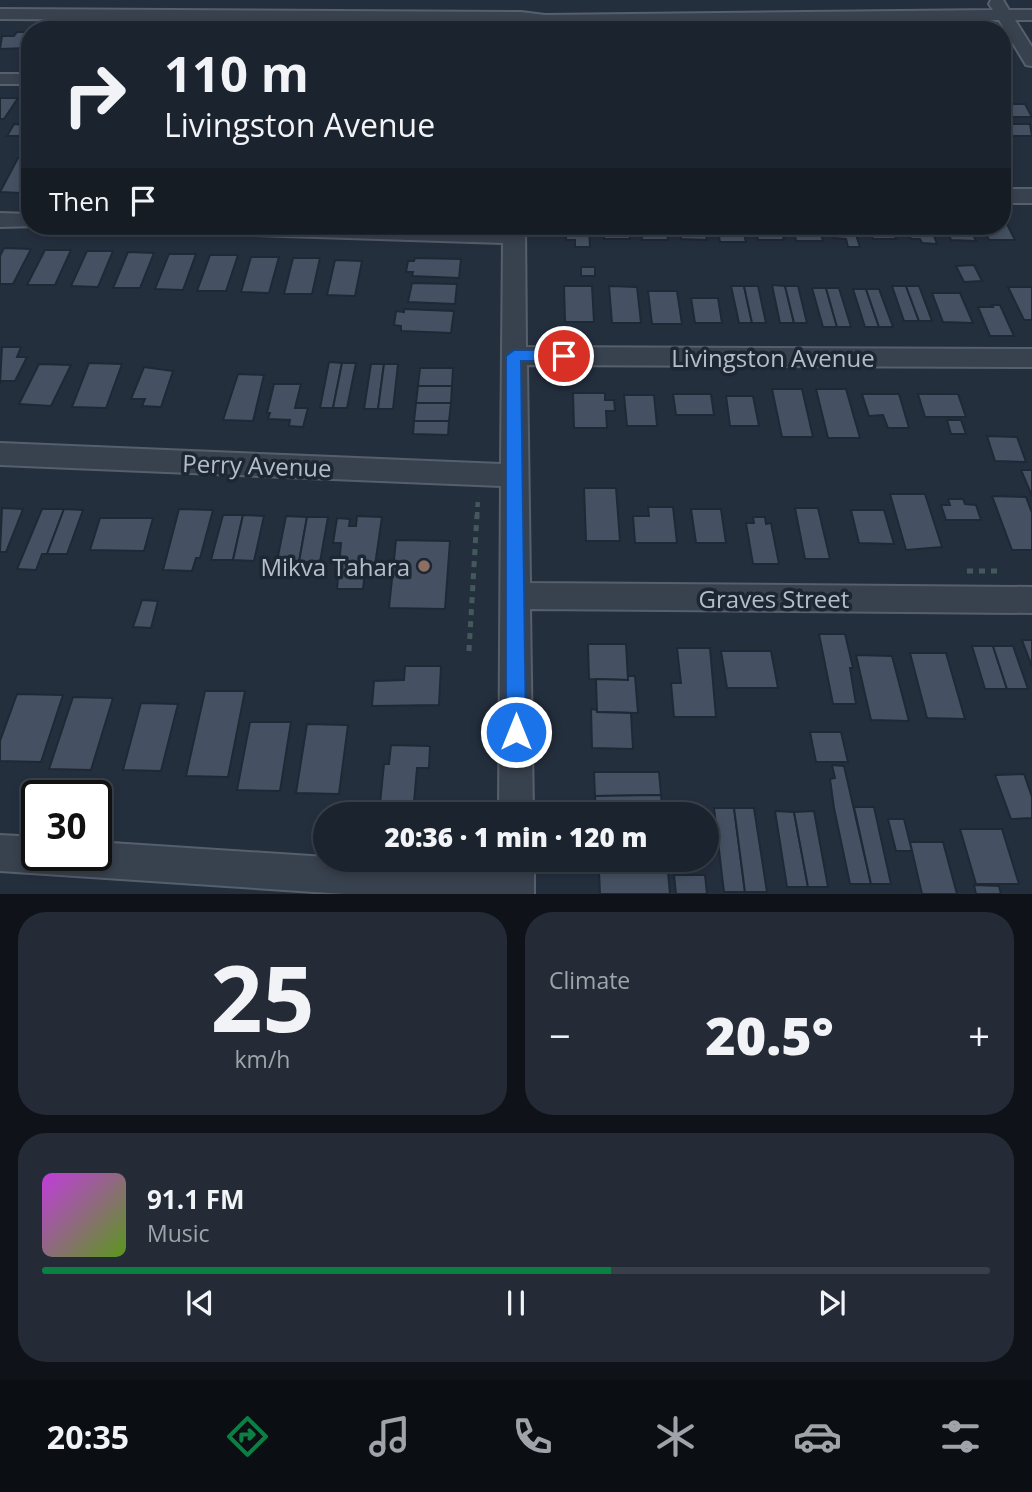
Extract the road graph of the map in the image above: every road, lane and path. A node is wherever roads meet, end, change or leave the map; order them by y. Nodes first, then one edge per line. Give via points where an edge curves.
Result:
1 (994, 0) edge
2 (0, 14) edge
3 (521, 15) edge
4 (1004, 15) junction
5 (1032, 15) edge
6 (1008, 21) edge
7 (1011, 26) edge
8 (1032, 61) edge
9 (0, 79) edge
10 (21, 79) edge
11 (1011, 196) edge
12 (1032, 196) edge
13 (0, 220) edge
14 (21, 221) edge
15 (514, 235) edge
16 (514, 356) junction
17 (1032, 358) edge
18 (0, 454) edge
19 (514, 476) junction
20 (479, 492) dead end
21 (965, 571) dead end
22 (998, 571) dead end
23 (515, 596) junction
24 (1032, 600) edge
25 (469, 651) dead end
26 (516, 802) edge
27 (0, 853) edge
28 (21, 854) edge
29 (112, 860) edge
30 (516, 880) edge

1 - 4 street
2 - 3 street
3 - 4 street via 545,20
4 - 5 street
4 - 6 street
7 - 8 street
9 - 10 street
11 - 12 street
13 - 14 street
15 - 16 street
16 - 17 street, Livingston Avenue
16 - 19 street
18 - 19 street, Perry Avenue
19 - 23 street
20 - 25 path
21 - 22 path
23 - 24 street, Graves Street
23 - 26 street
27 - 28 street
29 - 30 street

